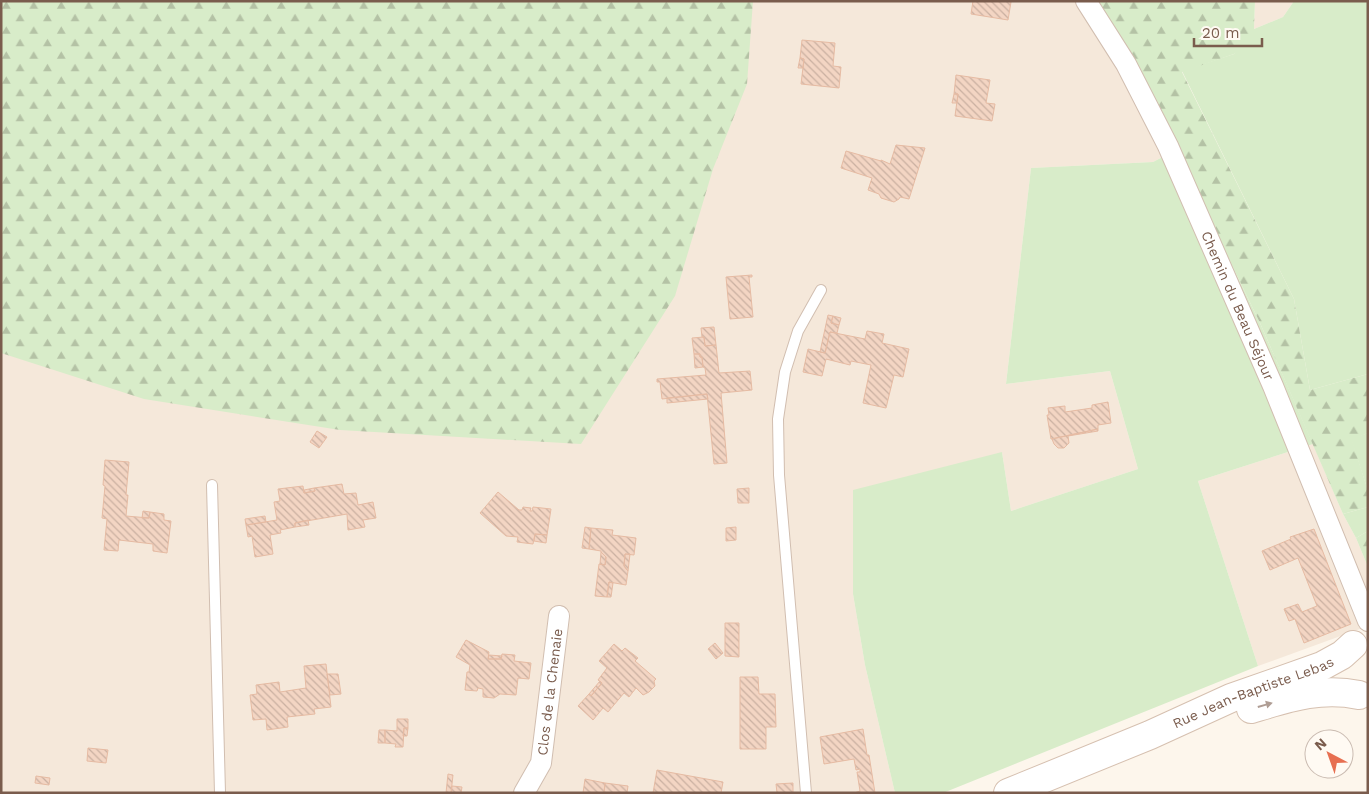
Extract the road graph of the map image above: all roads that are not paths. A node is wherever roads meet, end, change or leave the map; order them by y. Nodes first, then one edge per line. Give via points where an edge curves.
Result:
1 (1086, 1) edge
2 (821, 290) dead end
3 (212, 485) dead end
4 (559, 616) dead end
5 (1368, 620) edge
6 (1361, 640) edge
7 (1363, 698) edge
8 (1150, 735) junction
9 (220, 793) edge
10 (524, 793) edge
11 (806, 793) edge
12 (1008, 793) edge

1 - 5 street, Chemin du Beau Séjour via 1126,64 1168,146 1273,386
2 - 11 lane via 798,331 785,372 778,419 779,475
3 - 9 lane
4 - 10 street, Clos de la Chenaie via 541,763
6 - 7 main road via 1347,654 1345,672 1348,682
6 - 8 main road, Rue Jean-Baptiste Lebas via 1322,666 1231,698
8 -> 7 main road, Rue Jean-Baptiste Lebas via 1295,696 1335,692
8 - 12 main road, Rue Jean-Baptiste Lebas

